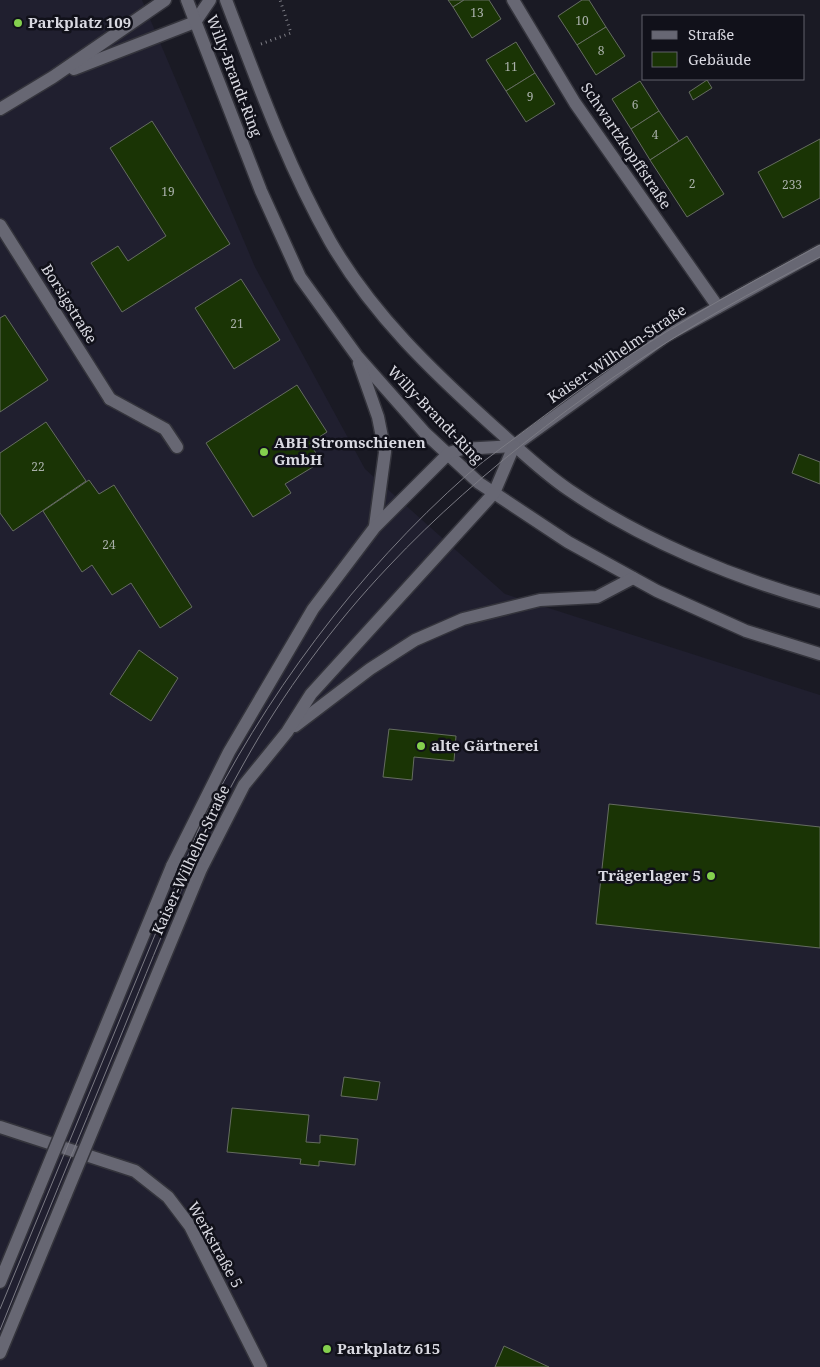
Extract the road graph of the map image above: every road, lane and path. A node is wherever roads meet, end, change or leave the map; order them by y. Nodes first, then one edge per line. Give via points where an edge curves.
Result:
1 (165, 0) edge
2 (187, 0) edge
3 (210, 0) edge
4 (226, 0) edge
5 (513, 0) edge
6 (196, 22) junction
7 (52, 77) junction
8 (0, 109) edge
9 (0, 225) edge
10 (820, 251) edge
11 (718, 307) junction
12 (357, 356) junction
13 (514, 446) junction
14 (177, 447) dead end
15 (449, 453) junction
16 (494, 493) junction
17 (375, 527) junction
18 (633, 578) junction
19 (820, 602) edge
20 (820, 654) edge
21 (287, 732) junction
22 (0, 1127) edge
23 (0, 1282) edge
24 (0, 1353) edge
25 (261, 1367) edge

1 - 7 main road
2 - 6 main road, Willy-Brandt-Ring
3 - 6 main road
4 - 13 main road, Willy-Brandt-Ring via 296,175 331,242 380,314 397,333
5 - 11 main road, Schwartzkopffstraße via 575,103
6 - 7 main road
6 - 12 main road, Willy-Brandt-Ring via 261,191 300,277
7 - 8 main road
9 - 14 main road, Borsigstraße via 110,399 166,429
10 - 11 main road, Kaiser-Wilhelm-Straße
11 - 13 main road, Kaiser-Wilhelm-Straße via 666,336
12 - 15 main road, Willy-Brandt-Ring via 425,433
12 - 17 main road via 378,417 385,452
13 - 15 main road via 462,449
13 - 16 main road, Kaiser-Wilhelm-Straße
13 - 19 main road, Willy-Brandt-Ring via 568,490 653,539 750,579
15 - 16 main road, Willy-Brandt-Ring via 478,483
15 - 17 main road, Kaiser-Wilhelm-Straße
16 - 18 main road, Willy-Brandt-Ring via 568,542
16 - 21 main road, Kaiser-Wilhelm-Straße via 311,694
17 - 23 main road, Kaiser-Wilhelm-Straße, bridge via 313,609 229,752 172,866
18 - 20 main road, Willy-Brandt-Ring via 746,631
18 - 21 main road via 597,597 540,600 463,620 415,640
21 - 24 main road, Kaiser-Wilhelm-Straße, bridge via 244,784 201,869
22 - 25 main road, Werkstraße 5 via 135,1171 168,1197 190,1226

